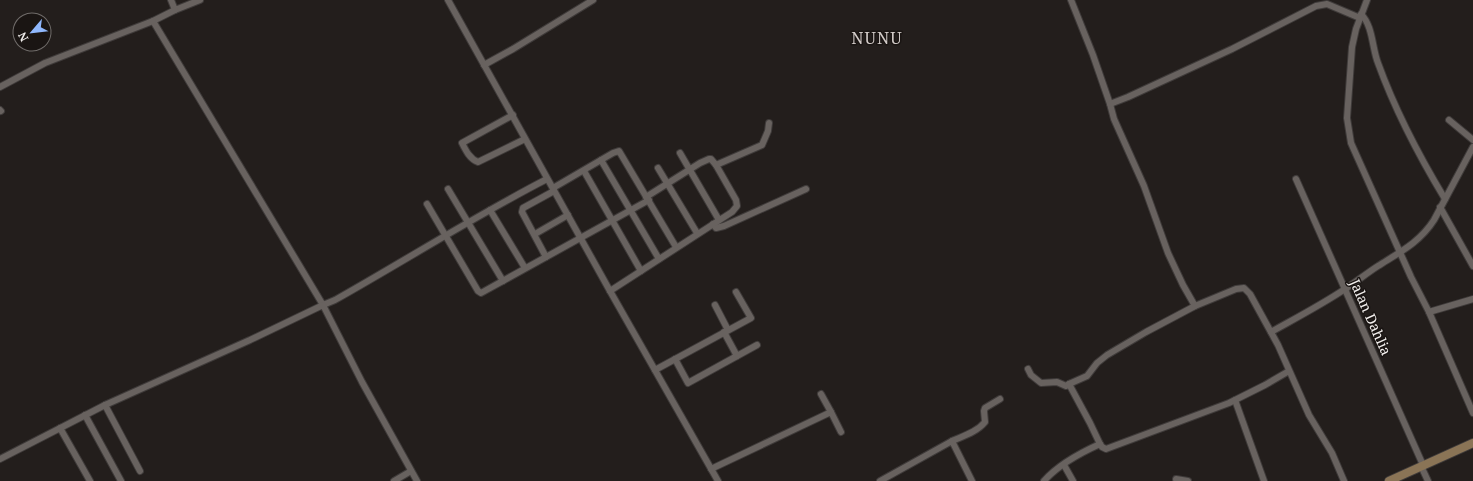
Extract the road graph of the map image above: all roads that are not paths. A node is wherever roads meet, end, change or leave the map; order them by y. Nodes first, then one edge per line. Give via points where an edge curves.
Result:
1 (171, 0) edge
2 (200, 0) edge
3 (448, 0) edge
4 (593, 0) edge
5 (1070, 0) edge
6 (1367, 0) edge
7 (175, 10) junction
8 (1360, 16) junction
9 (153, 21) junction
10 (484, 65) junction
11 (0, 87) edge
12 (1110, 104) junction
13 (513, 115) junction
14 (1450, 120) dead end
15 (769, 123) dead end
16 (525, 139) junction
17 (1473, 140) edge
18 (1473, 147) edge
19 (680, 153) dead end
20 (601, 160) junction
21 (716, 165) junction
22 (658, 168) dead end
23 (689, 170) junction
24 (584, 171) junction
25 (547, 179) junction
26 (1296, 179) dead end
27 (668, 184) junction
28 (448, 189) dead end
29 (806, 189) dead end
30 (554, 190) junction
31 (648, 199) junction
32 (1445, 199) junction
33 (427, 204) dead end
34 (1440, 207) junction
35 (490, 210) junction
36 (630, 211) junction
37 (568, 215) junction
38 (719, 220) junction
39 (612, 221) junction
40 (469, 223) junction
41 (713, 224) junction
42 (697, 233) junction
43 (534, 234) junction
44 (446, 235) junction
45 (581, 239) junction
46 (676, 247) junction
47 (1401, 253) junction
48 (546, 257) junction
49 (659, 259) junction
50 (1473, 266) edge
51 (525, 268) junction
52 (641, 271) junction
53 (503, 281) junction
54 (1345, 289) junction
55 (610, 291) junction
56 (736, 292) dead end
57 (1473, 299) edge
58 (323, 305) junction
59 (715, 305) dead end
60 (1195, 306) junction
61 (1429, 312) junction
62 (726, 331) junction
63 (1270, 332) junction
64 (758, 345) dead end
65 (738, 356) junction
66 (675, 359) junction
67 (1028, 369) dead end
68 (655, 370) junction
69 (1289, 371) junction
70 (1069, 384) junction
71 (821, 394) dead end
72 (1000, 400) dead end
73 (1236, 400) junction
74 (105, 404) junction
75 (831, 412) junction
76 (1473, 413) edge
77 (85, 415) junction
78 (60, 428) junction
79 (841, 432) dead end
80 (952, 441) junction
81 (1473, 443) edge
82 (1100, 444) junction
83 (0, 459) edge
84 (1064, 465) junction
85 (1422, 466) junction
86 (711, 469) junction
87 (411, 470) junction
88 (140, 471) dead end
89 (1176, 479) dead end
90 (90, 481) edge
91 (121, 481) edge
92 (394, 481) edge
93 (417, 481) edge
94 (718, 481) edge
95 (880, 481) edge
96 (972, 481) edge
97 (1044, 481) edge
98 (1073, 481) edge
99 (1188, 481) edge
100 (1264, 481) edge
101 (1344, 481) edge
102 (1389, 481) edge
103 (1428, 481) edge

1 - 7 street
2 - 7 street
3 - 10 street
4 - 10 street
5 - 12 street
6 - 8 street
7 - 9 street
8 - 12 street via 1327,4 1316,6 1232,49
8 - 32 street via 1368,25 1378,63 1395,104
8 - 47 street via 1352,47 1348,131 1357,158
9 - 11 street via 45,63
9 - 58 street
10 - 13 street
12 - 60 street via 1168,253
13 - 16 street
13 - 16 street via 462,143 473,160 478,162
14 - 17 street
15 - 21 street via 762,145
16 - 25 street
18 - 32 street
19 - 23 street
20 - 24 street
20 - 31 street via 617,150 620,151
20 - 36 street
21 - 23 street via 713,160 708,159
21 - 38 street via 737,203 735,209
22 - 27 street
23 - 27 street
23 - 38 street
24 - 30 street
24 - 39 street
25 - 30 street
25 - 35 street
26 - 54 street, Jalan Dahlia
27 - 31 street
27 - 42 street
28 - 40 street
29 - 41 street via 724,226 716,228
30 - 37 street
30 - 43 street via 522,210
31 - 36 street
31 - 46 street
32 - 34 street
33 - 44 street
34 - 47 street via 1428,229
34 - 50 street
35 - 40 street
35 - 51 street
36 - 39 street
36 - 49 street
37 - 43 street
37 - 45 street
38 - 41 street
39 - 45 street
39 - 52 street
40 - 44 street
40 - 53 street
41 - 42 street
42 - 46 street
43 - 48 street
44 - 53 street via 479,292
44 - 58 street
45 - 48 street
45 - 55 street
46 - 49 street
47 - 54 street
47 - 61 street
48 - 51 street
49 - 52 street
51 - 53 street
52 - 55 street
54 - 63 street
54 - 85 street, Jalan Dahlia
55 - 68 street
56 - 62 street via 751,318
57 - 61 street
58 - 74 street
58 - 87 street
59 - 62 street
60 - 63 street via 1244,288 1250,294
60 - 70 street via 1115,350 1101,360 1087,376
61 - 76 street
62 - 65 street
62 - 66 street
63 - 69 street
64 - 65 street
65 - 66 street via 688,383
66 - 68 street
67 - 70 street via 1041,383 1057,382 1066,386
68 - 86 street
69 - 73 street
69 - 101 street
70 - 82 street
71 - 75 street
72 - 80 street via 986,408 985,422 982,426
73 - 82 street via 1117,446 1106,449
73 - 100 street
74 - 77 street
74 - 88 street
75 - 79 street
75 - 86 street
77 - 78 street
77 - 91 street
78 - 83 street
78 - 90 street
80 - 95 street
80 - 96 street
81 - 85 main road
82 - 84 street via 1085,450
84 - 97 street
84 - 98 street
85 - 102 main road
85 - 103 street, Jalan Dahlia
86 - 94 street
87 - 92 street
87 - 93 street
89 - 99 street

